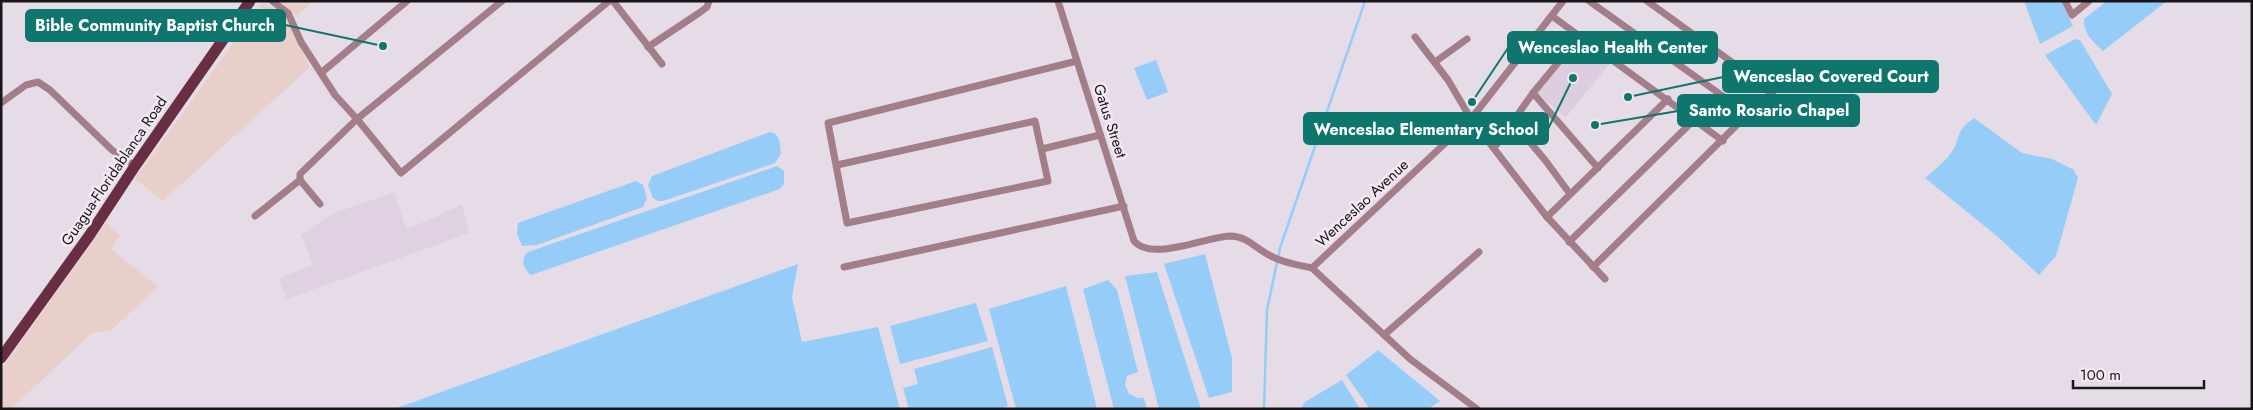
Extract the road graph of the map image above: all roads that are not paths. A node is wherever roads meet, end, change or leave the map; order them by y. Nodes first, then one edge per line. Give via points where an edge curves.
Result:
1 (250, 1) edge
2 (272, 1) edge
3 (407, 1) edge
4 (502, 1) edge
5 (609, 1) edge
6 (613, 1) edge
7 (709, 1) edge
8 (1058, 1) edge
9 (1563, 1) edge
10 (1588, 1) edge
11 (1647, 1) edge
12 (2065, 1) edge
13 (2089, 1) edge
14 (1552, 16) junction
15 (1580, 36) junction
16 (1415, 37) dead end
17 (1467, 39) dead end
18 (648, 47) junction
19 (1077, 61) junction
20 (1435, 62) junction
21 (662, 64) dead end
22 (321, 73) junction
23 (1791, 75) dead end
24 (1772, 91) junction
25 (1533, 93) junction
26 (1668, 99) junction
27 (1, 103) edge
28 (1748, 114) junction
29 (357, 119) junction
30 (1471, 119) junction
31 (1694, 120) junction
32 (1514, 123) junction
33 (1100, 135) junction
34 (1722, 141) junction
35 (1494, 148) junction
36 (1042, 149) junction
37 (837, 165) junction
38 (134, 166) junction
39 (1598, 168) junction
40 (300, 180) junction
41 (1570, 194) junction
42 (320, 204) dead end
43 (1124, 206) junction
44 (255, 216) dead end
45 (1547, 217) junction
46 (1569, 242) junction
47 (1139, 247) joint
48 (1479, 252) dead end
49 (844, 267) dead end
50 (1593, 267) junction
51 (1312, 268) junction
52 (1605, 279) dead end
53 (1384, 335) junction
54 (1, 358) edge
55 (1476, 409) edge

1 - 38 main road, Guagua-Floridablanca Road
2 - 22 street via 288,13 301,42
3 - 22 street
4 - 29 street
5 - 29 street via 401,173
6 - 18 street
7 - 18 street via 699,13
8 - 19 street, Gatus Street
9 - 14 street, Wenceslao Avenue
10 - 28 street
11 - 24 street
12 - 13 street via 2072,15
14 - 15 street
14 - 30 street, Wenceslao Avenue
15 - 25 street
15 - 26 street
16 - 20 street
17 - 20 street
18 - 21 street
19 - 33 street, Gatus Street
19 - 37 street via 828,123
20 - 30 street
22 - 29 street via 335,95
23 - 24 street
24 - 28 street
25 - 32 street
25 - 39 street
26 - 31 street
26 - 39 street
27 - 38 street via 26,85 38,82
28 - 34 street
29 - 40 street via 300,174
30 - 35 street
30 - 51 street, Wenceslao Avenue
31 - 34 street
31 - 46 street
32 - 35 street
32 - 41 street
33 - 36 street
33 - 43 street, Gatus Street
34 - 50 street
35 - 45 street
36 - 37 street via 1035,122
36 - 37 street via 1048,181 847,223
38 - 54 main road, Guagua-Floridablanca Road via 90,236
39 - 41 street
40 - 42 street
40 - 44 street
41 - 45 street
43 - 47 street, Gatus Street via 1134,241
43 - 49 street
45 - 46 street
46 - 50 street
47 - 51 street, Wenceslao Avenue via 1157,250 1229,236 1242,237 1271,257
48 - 53 street
50 - 52 street
51 - 53 street
53 - 55 street

